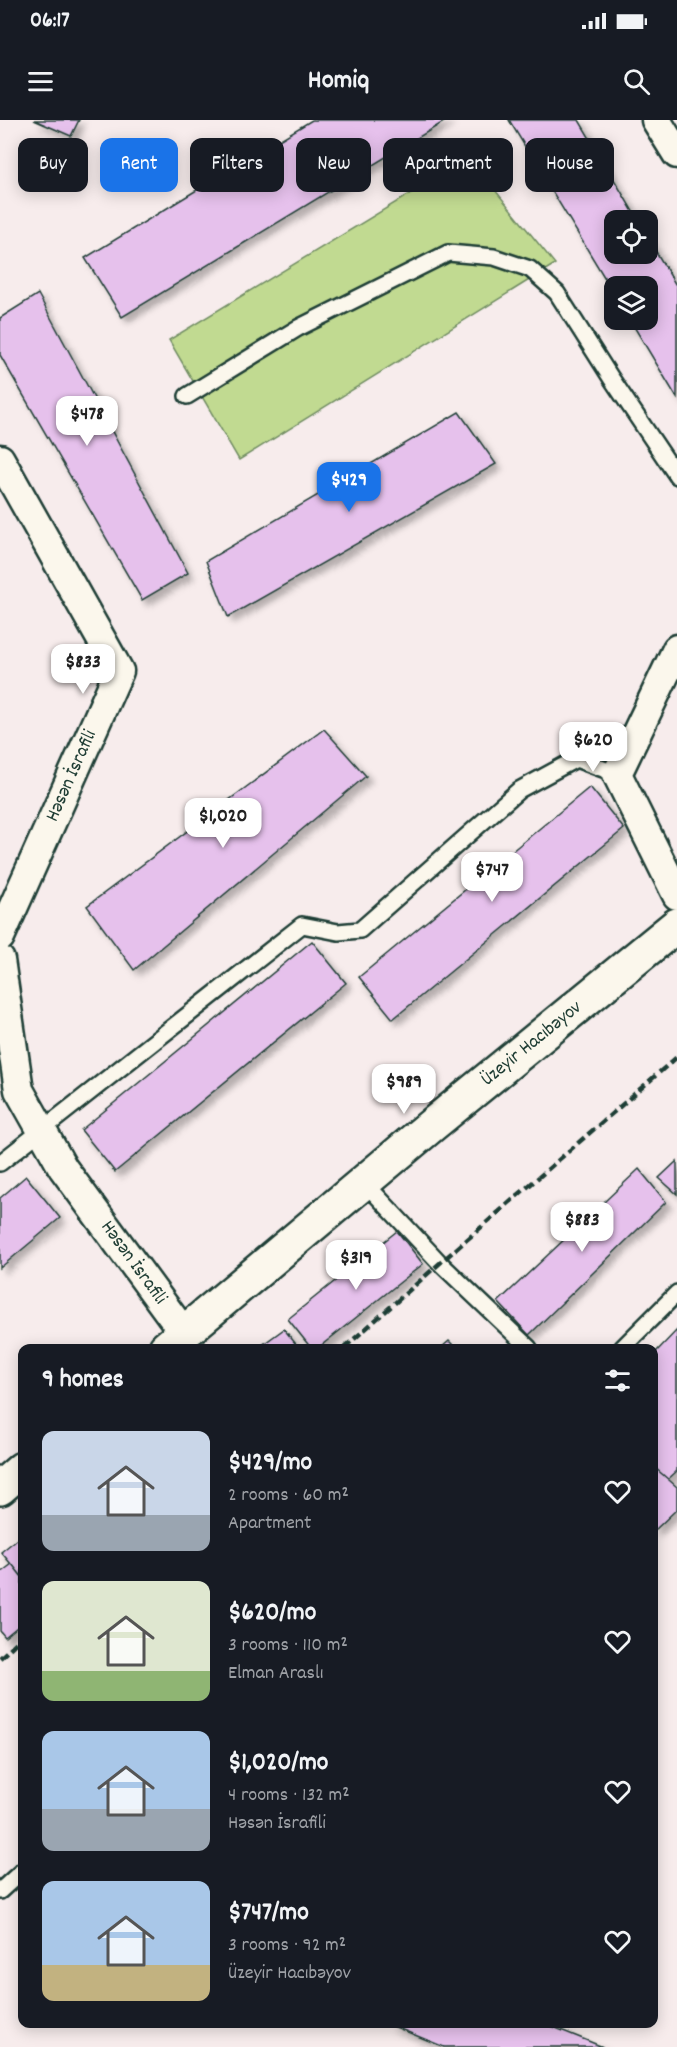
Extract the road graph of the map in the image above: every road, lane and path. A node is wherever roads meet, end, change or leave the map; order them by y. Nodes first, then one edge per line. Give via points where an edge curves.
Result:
1 (656, 120) edge
2 (677, 154) edge
3 (187, 396) dead end
4 (677, 476) edge
5 (4, 477) edge
6 (677, 649) edge
7 (617, 774) junction
8 (677, 895) edge
9 (677, 925) edge
10 (0, 937) edge
11 (0, 960) edge
12 (41, 1130) junction
13 (0, 1163) edge
14 (364, 1182) junction
15 (677, 1293) edge
16 (175, 1341) edge
17 (525, 1344) edge
18 (626, 1344) edge
19 (18, 1472) edge
20 (0, 1488) edge
21 (18, 1874) edge
22 (0, 1891) edge

1 - 2 street
3 - 4 lane via 298,328 448,253 494,257 530,269 557,293
5 - 10 street, Həsən İsrafili via 119,671
6 - 7 street
7 - 8 street
7 - 12 lane via 576,759 519,790 360,930 338,932 303,925
9 - 14 main road, Üzeyir Hacıbəyov
11 - 12 street, Həsən İsrafili via 19,1090
12 - 13 lane
12 - 16 street, Həsən İsrafili
14 - 16 main road, Üzeyir Hacıbəyov
14 - 17 lane via 440,1263
15 - 18 lane
19 - 20 main road
21 - 22 lane

